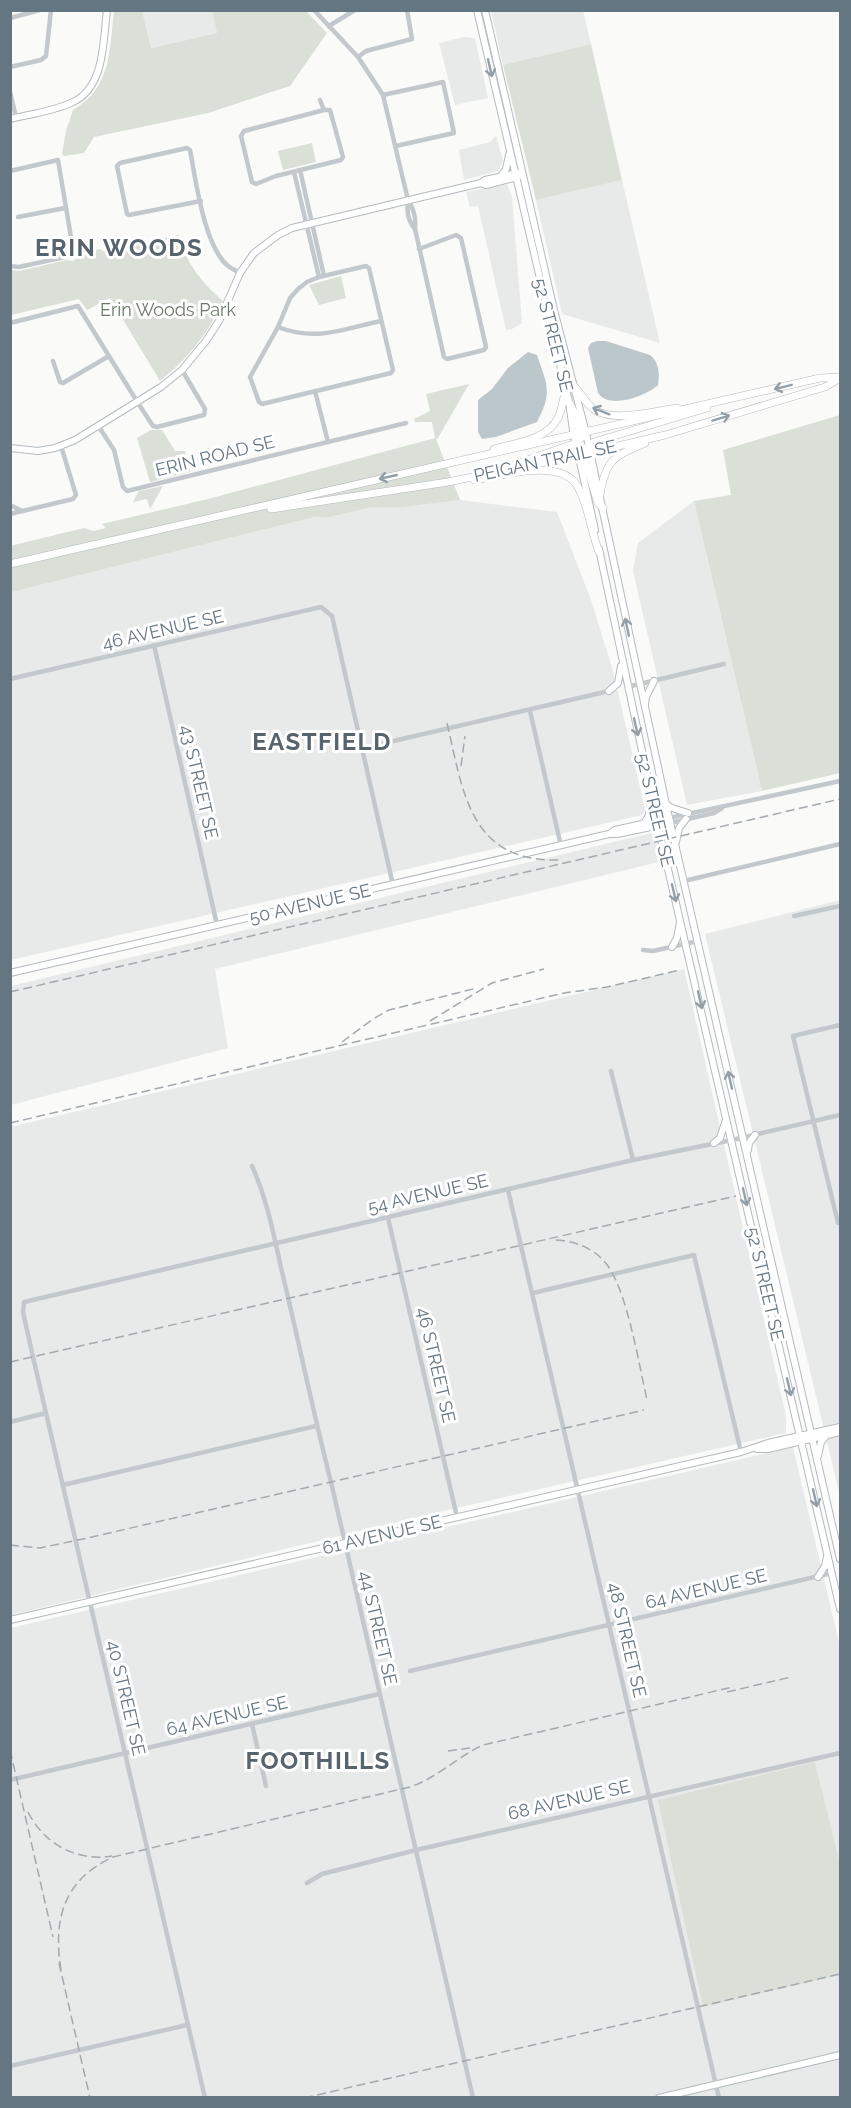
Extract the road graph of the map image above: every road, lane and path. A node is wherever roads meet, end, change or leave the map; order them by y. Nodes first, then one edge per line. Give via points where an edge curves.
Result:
1 (40, 10) edge
2 (51, 10) edge
3 (107, 10) edge
4 (314, 10) edge
5 (355, 10) edge
6 (407, 10) edge
7 (477, 10) edge
8 (485, 10) edge
9 (10, 18) edge
10 (328, 26) junction
11 (358, 57) junction
12 (10, 67) edge
13 (10, 92) edge
14 (383, 95) junction
15 (320, 100) dead end
16 (324, 110) junction
17 (13, 118) edge
18 (396, 146) junction
19 (510, 153) junction
20 (300, 170) junction
21 (10, 171) edge
22 (294, 172) junction
23 (518, 175) junction
24 (500, 176) junction
25 (481, 183) junction
26 (408, 200) junction
27 (201, 201) junction
28 (65, 208) junction
29 (18, 217) dead end
30 (310, 224) junction
31 (419, 249) junction
32 (10, 266) edge
33 (240, 273) junction
34 (322, 277) junction
35 (381, 321) junction
36 (10, 323) edge
37 (278, 327) junction
38 (109, 356) junction
39 (54, 361) dead end
40 (182, 370) junction
41 (840, 378) edge
42 (575, 387) junction
43 (566, 390) junction
44 (315, 391) junction
45 (569, 402) joint
46 (138, 403) junction
47 (717, 403) junction
48 (700, 406) junction
49 (406, 423) dead end
50 (99, 427) junction
51 (665, 435) junction
52 (580, 437) junction
53 (328, 442) junction
54 (61, 446) junction
55 (10, 448) edge
56 (585, 451) junction
57 (445, 464) junction
58 (507, 468) junction
59 (448, 482) junction
60 (600, 495) junction
61 (10, 505) edge
62 (603, 508) junction
63 (22, 511) junction
64 (242, 512) junction
65 (10, 514) edge
66 (599, 552) junction
67 (10, 564) edge
68 (154, 645) junction
69 (621, 659) junction
70 (724, 664) dead end
71 (10, 679) edge
72 (654, 681) junction
73 (639, 685) junction
74 (627, 687) junction
75 (609, 691) junction
76 (629, 695) junction
77 (530, 711) junction
78 (645, 711) junction
79 (363, 748) junction
80 (840, 781) edge
81 (652, 796) junction
82 (666, 804) junction
83 (687, 816) junction
84 (669, 820) junction
85 (658, 823) junction
86 (644, 824) junction
87 (609, 834) junction
88 (840, 844) edge
89 (675, 845) junction
90 (561, 846) junction
91 (684, 881) junction
92 (393, 885) junction
93 (840, 906) edge
94 (794, 916) dead end
95 (680, 919) junction
96 (217, 925) junction
97 (698, 941) junction
98 (687, 943) junction
99 (672, 947) junction
100 (643, 950) dead end
101 (10, 973) edge
102 (840, 1024) edge
103 (611, 1071) dead end
104 (840, 1115) edge
105 (727, 1117) junction
106 (814, 1121) junction
107 (755, 1135) junction
108 (743, 1137) junction
109 (732, 1140) junction
110 (714, 1143) junction
111 (747, 1154) junction
112 (633, 1160) junction
113 (252, 1166) dead end
114 (508, 1190) junction
115 (388, 1218) junction
116 (839, 1223) edge
117 (275, 1244) junction
118 (533, 1293) junction
119 (23, 1305) joint
120 (46, 1413) junction
121 (795, 1416) junction
122 (808, 1420) junction
123 (10, 1422) edge
124 (316, 1426) junction
125 (840, 1430) edge
126 (825, 1433) junction
127 (812, 1436) junction
128 (788, 1438) junction
129 (801, 1439) junction
130 (753, 1449) junction
131 (741, 1452) junction
132 (818, 1459) junction
133 (63, 1485) junction
134 (578, 1489) junction
135 (457, 1517) junction
136 (345, 1544) junction
137 (827, 1553) junction
138 (840, 1559) edge
139 (832, 1573) junction
140 (818, 1576) junction
141 (90, 1602) junction
142 (840, 1609) edge
143 (10, 1620) edge
144 (610, 1625) junction
145 (410, 1671) dead end
146 (379, 1694) junction
147 (252, 1724) junction
148 (126, 1753) junction
149 (840, 1753) edge
150 (10, 1780) edge
151 (267, 1786) dead end
152 (649, 1796) junction
153 (416, 1850) junction
154 (308, 1883) dead end
155 (187, 2025) junction
156 (840, 2055) edge
157 (10, 2066) edge
158 (716, 2084) junction
159 (205, 2097) edge
160 (473, 2097) edge
161 (659, 2097) edge
162 (719, 2097) edge

1 - 9 street
2 - 12 street via 46,56
3 - 17 main road via 99,69 92,86 68,105
4 - 10 street
5 - 10 street
6 - 11 street via 412,39 366,51
7 -> 19 main road, 52 STREET SE
8 - 23 main road, 52 STREET SE
10 - 11 street
11 - 14 street
13 - 17 street
14 - 18 street
14 - 18 street via 442,82 454,133
15 - 16 street
16 - 20 street via 330,110 343,157
16 - 22 street via 244,131 241,136 252,182
18 - 26 street
19 - 23 main road, 52 STREET SE
19 - 24 main road
20 - 22 street
20 - 30 street
21 - 28 street via 58,160
22 - 30 street
23 - 24 main road
23 - 25 main road via 486,185
23 - 42 main road, 52 STREET SE
23 - 43 main road, 52 STREET SE
24 - 25 main road
25 - 26 main road
26 - 30 main road
26 - 31 street via 408,215
27 - 27 street via 187,148 117,166 129,216
27 - 33 street via 206,226 218,253
28 - 29 street
28 - 32 street via 74,255
30 - 33 main road via 292,228 265,243
30 - 34 street
31 - 31 street via 444,357 484,350 461,238 456,235
33 - 40 main road via 219,321
34 - 35 street via 369,268
34 - 37 street via 308,282 290,298
35 - 37 street via 313,335
35 - 44 street via 391,373
36 - 38 street via 78,306
37 - 44 street via 250,377 260,402
38 - 39 street via 63,383
38 - 46 street
40 - 46 main road
40 - 46 street via 205,409 204,415 158,427 153,426
41 -> 47 main road, PEIGAN TRAIL SE via 820,378
51 -> 41 main road, PEIGAN TRAIL SE via 825,387
48 -> 42 main road via 615,416 593,408
42 - 52 main road, 52 STREET SE
43 - 45 main road, 52 STREET SE
43 - 57 main road via 558,419 541,435
44 - 53 street
45 - 52 main road
46 - 50 main road
47 - 48 main road, PEIGAN TRAIL SE
47 - 56 main road via 594,442
48 - 52 main road, PEIGAN TRAIL SE
49 - 53 street
50 - 53 street, ERIN ROAD SE via 114,450 127,491
50 - 54 main road
51 - 56 main road, PEIGAN TRAIL SE
51 - 60 main road via 613,460 606,469
52 - 56 main road
52 - 56 main road, 52 STREET SE
52 - 57 main road, PEIGAN TRAIL SE
52 - 58 main road
54 - 55 main road via 38,451
54 - 63 street via 76,495
56 - 58 main road, PEIGAN TRAIL SE
56 - 60 main road, 52 STREET SE
56 - 62 main road via 598,503
56 - 66 main road, 52 STREET SE
57 -> 64 main road, PEIGAN TRAIL SE
58 - 59 main road, PEIGAN TRAIL SE
59 - 64 main road, PEIGAN TRAIL SE
59 - 66 main road via 536,471 561,472 579,488
60 - 62 main road, 52 STREET SE
61 - 63 street
73 -> 62 main road, 52 STREET SE
63 - 65 street
64 - 67 main road, PEIGAN TRAIL SE
66 - 69 main road, 52 STREET SE
68 - 71 street, 46 AVENUE SE
68 - 79 street, 46 AVENUE SE via 321,607 332,616
68 - 96 street, 43 STREET SE
69 - 74 main road, 52 STREET SE
69 - 75 main road via 618,683
70 - 72 street
72 - 73 street
72 - 78 main road via 646,697
73 - 74 street
73 - 78 main road, 52 STREET SE
74 - 76 main road, 52 STREET SE
75 - 76 main road
75 - 77 street
76 -> 81 main road, 52 STREET SE
77 - 79 street
77 - 90 street
78 - 82 main road, 52 STREET SE
79 - 92 street
80 - 83 street, 50 AVENUE SE via 714,813
81 - 85 main road, 52 STREET SE
81 - 86 main road
82 - 83 main road
82 - 84 main road, 52 STREET SE
83 - 84 street, 50 AVENUE SE
83 - 89 main road
84 - 85 main road, 50 AVENUE SE
84 - 89 main road, 52 STREET SE
85 - 86 main road, 50 AVENUE SE
85 - 87 main road, 50 AVENUE SE
85 -> 95 main road, 52 STREET SE
86 - 87 main road, 50 AVENUE SE
87 - 90 main road, 50 AVENUE SE
88 - 91 street
89 - 91 main road, 52 STREET SE
90 - 92 main road, 50 AVENUE SE
91 - 97 main road, 52 STREET SE
92 - 96 main road, 50 AVENUE SE
93 - 94 street
95 - 98 main road, 52 STREET SE
95 - 99 main road
96 - 101 main road, 50 AVENUE SE
97 - 98 street
108 -> 97 main road, 52 STREET SE
98 - 99 street
98 -> 105 main road, 52 STREET SE
99 - 100 street
102 - 106 street via 793,1036
103 - 112 street
104 - 106 street, 54 AVENUE SE
105 - 109 main road, 52 STREET SE
105 - 110 main road via 723,1132
106 - 107 street, 54 AVENUE SE
106 - 116 street
107 - 108 street, 54 AVENUE SE
107 - 111 main road
108 - 109 street, 54 AVENUE SE
108 - 111 main road, 52 STREET SE
109 - 110 street, 54 AVENUE SE
109 -> 121 main road, 52 STREET SE
110 - 112 street, 54 AVENUE SE
111 - 122 main road, 52 STREET SE
112 - 114 street, 54 AVENUE SE
113 - 117 street, 44 STREET SE via 262,1186
114 - 115 street, 54 AVENUE SE
114 - 118 street, 48 STREET SE
115 - 117 street, 54 AVENUE SE
115 - 135 street, 46 STREET SE
117 - 119 street, 54 AVENUE SE via 32,1299
117 - 124 street, 44 STREET SE
118 - 131 street via 693,1255
118 - 134 street, 48 STREET SE
119 - 120 street, 40 STREET SE
120 - 123 street
120 - 133 street, 40 STREET SE
121 - 128 main road
121 - 129 main road, 52 STREET SE
122 - 126 main road
122 - 127 main road, 52 STREET SE
124 - 133 street
124 - 136 street, 44 STREET SE
125 - 126 main road, 61 AVENUE SE
126 - 127 main road, 61 AVENUE SE
126 - 132 main road
127 - 129 main road, 61 AVENUE SE
127 - 132 main road, 52 STREET SE
128 - 129 main road, 61 AVENUE SE
128 - 130 main road, 61 AVENUE SE
129 - 130 main road, 61 AVENUE SE via 768,1449
129 -> 137 main road, 52 STREET SE
130 - 131 main road, 61 AVENUE SE
131 - 134 main road, 61 AVENUE SE
132 - 138 main road, 52 STREET SE
133 - 141 street, 40 STREET SE
134 - 135 main road, 61 AVENUE SE
134 - 144 street, 48 STREET SE
135 - 136 main road, 61 AVENUE SE
136 - 141 main road, 61 AVENUE SE
136 - 146 street, 44 STREET SE
137 - 139 main road, 52 STREET SE
137 - 140 main road
139 - 140 street, 64 AVENUE SE
139 - 142 main road, 52 STREET SE
140 - 144 street, 64 AVENUE SE
141 - 143 main road, 61 AVENUE SE
141 - 148 street, 40 STREET SE
144 - 145 street, 64 AVENUE SE
144 - 152 street, 48 STREET SE
146 - 147 street, 64 AVENUE SE
146 - 153 street, 44 STREET SE
147 - 148 street, 64 AVENUE SE
147 - 151 street
148 - 150 street, 64 AVENUE SE
148 - 155 street, 40 STREET SE
149 - 152 street, 68 AVENUE SE
152 - 153 street, 68 AVENUE SE
152 - 158 street, 48 STREET SE
153 - 154 street, 68 AVENUE SE via 322,1874
153 - 160 street, 44 STREET SE
155 - 157 street
155 - 159 street, 40 STREET SE
156 - 158 main road
158 - 161 main road
158 - 162 street, 48 STREET SE

